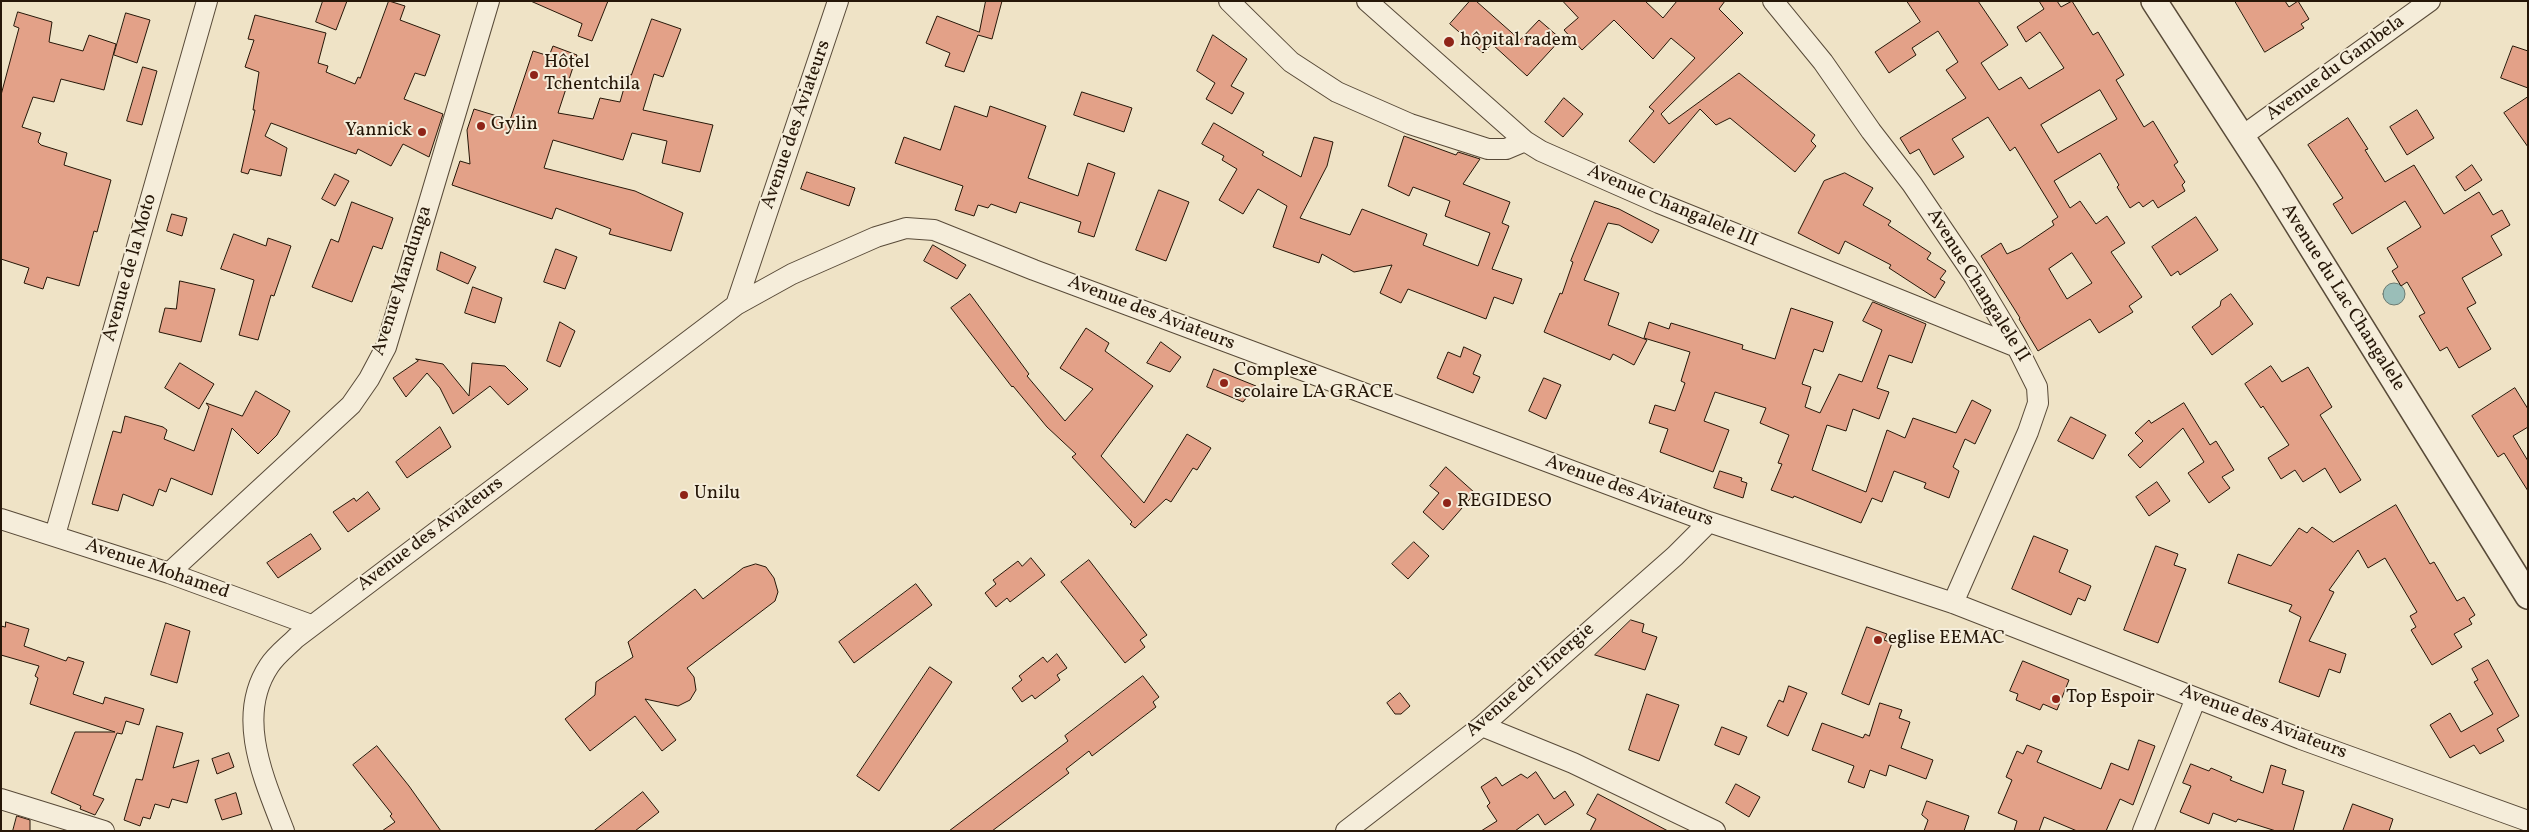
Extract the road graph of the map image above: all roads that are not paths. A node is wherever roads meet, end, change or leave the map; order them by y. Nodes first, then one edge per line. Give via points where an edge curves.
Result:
1 (207, 1) edge
2 (489, 1) edge
3 (838, 1) edge
4 (1229, 1) edge
5 (1366, 1) edge
6 (1773, 1) edge
7 (2154, 1) edge
8 (2430, 1) edge
9 (2241, 137) junction
10 (1525, 141) junction
11 (736, 305) junction
12 (2017, 347) junction
13 (1, 519) edge
14 (1709, 522) junction
15 (55, 535) junction
16 (169, 573) junction
17 (2528, 596) edge
18 (1952, 603) junction
19 (311, 626) junction
20 (2196, 698) junction
21 (1482, 726) junction
22 (1, 799) edge
23 (2528, 822) edge
24 (104, 831) edge
25 (284, 831) edge
26 (1346, 831) edge
27 (1715, 831) edge
28 (2143, 831) edge

1 - 15 street, Avenue de la Moto
2 - 16 street, Avenue Mandunga via 386,347 369,379 351,405
3 - 11 street, Avenue des Aviateurs
4 - 10 street via 1290,62 1337,92 1410,124 1488,148 1506,149
5 - 10 street, Avenue Changalele III
6 - 12 street, Avenue Changalele II via 1823,62 1912,184 1975,277
7 - 9 street, Avenue du Lac Changalele
8 - 9 street, Avenue du Gambela
9 - 17 street, Avenue du Lac Changalele
10 - 12 street, Avenue Changalele III via 1659,203
11 - 14 street, Avenue des Aviateurs via 792,274 876,237 906,228 934,230 1080,288
11 - 19 street, Avenue des Aviateurs
12 - 18 street, Avenue Changalele II via 2037,387 2038,403
13 - 15 street, Avenue Mohamed
14 - 18 street, Avenue des Aviateurs
14 - 21 street, Avenue de l'Energie
15 - 16 street, Avenue Mohamed
16 - 19 street, Avenue Mohamed
18 - 20 street, Avenue des Aviateurs
19 - 25 street, Avenue des Aviateurs via 270,664 256,695 254,729 257,755
20 - 23 street, Avenue des Aviateurs
20 - 28 street
21 - 26 street, Avenue de l'Energie
21 - 27 street via 1573,763
22 - 24 street

